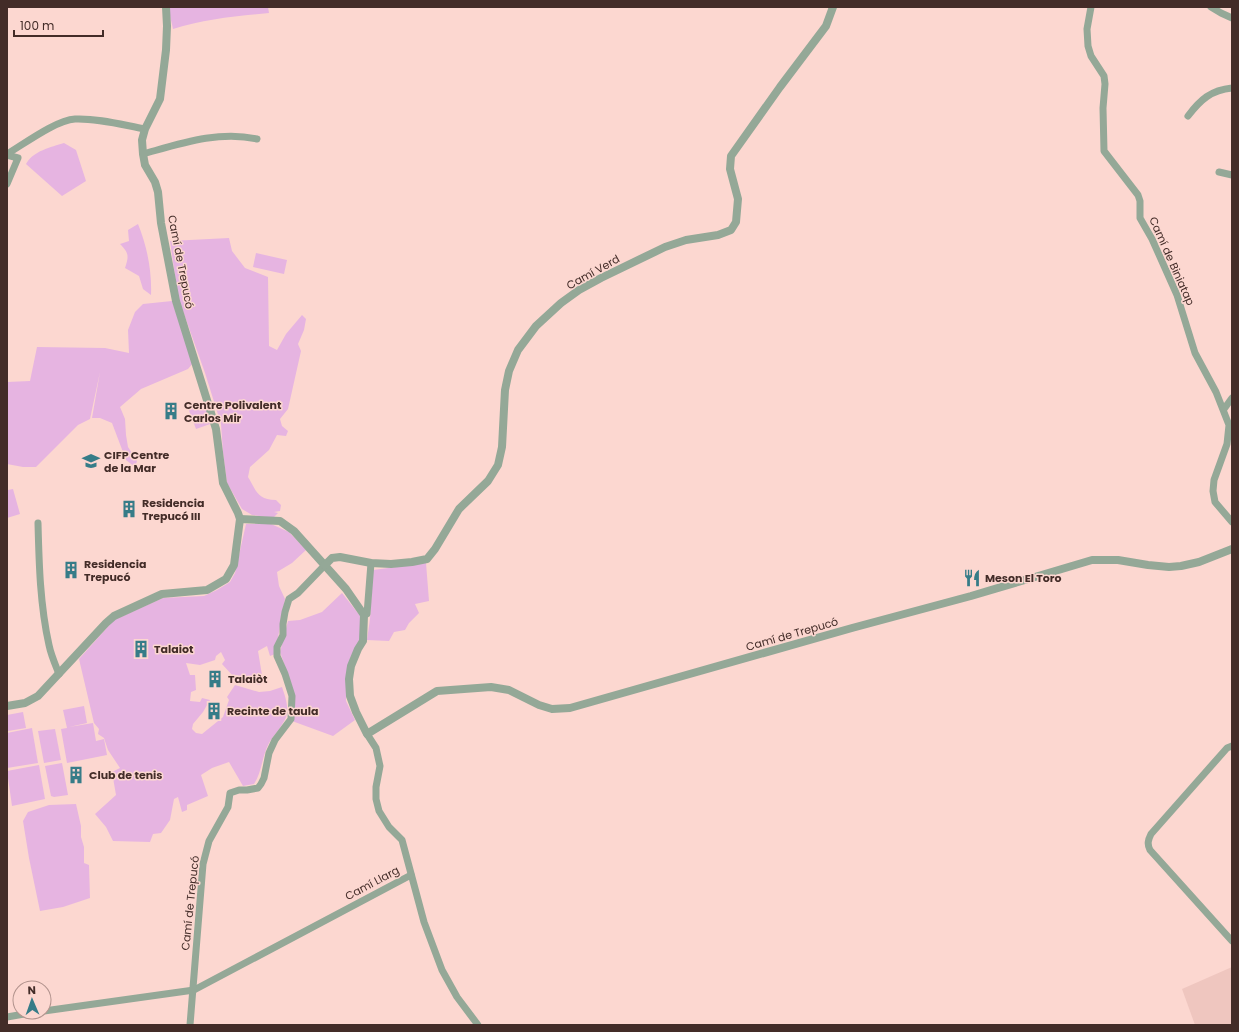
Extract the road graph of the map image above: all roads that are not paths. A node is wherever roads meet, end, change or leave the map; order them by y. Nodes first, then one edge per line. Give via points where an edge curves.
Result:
1 (166, 7) edge
2 (833, 7) edge
3 (1091, 7) edge
4 (1211, 7) edge
5 (1232, 18) edge
6 (1232, 88) edge
7 (1188, 116) dead end
8 (145, 129) junction
9 (257, 139) dead end
10 (143, 154) junction
11 (7, 155) edge
12 (1219, 172) dead end
13 (1232, 175) edge
14 (7, 184) edge
15 (1232, 398) edge
16 (1224, 409) junction
17 (240, 519) junction
18 (1232, 522) edge
19 (38, 523) dead end
20 (1232, 549) edge
21 (371, 563) junction
22 (325, 565) junction
23 (364, 615) junction
24 (59, 674) junction
25 (7, 706) edge
26 (367, 734) junction
27 (1232, 746) edge
28 (411, 876) junction
29 (1232, 941) edge
30 (194, 990) junction
31 (52, 1010) edge
32 (190, 1025) edge
33 (478, 1025) edge

1 - 8 street, Camí de Trepucó via 168,26 160,99
2 - 21 street, Camí Verd via 826,26 731,156 730,168 738,199 736,222 731,230 718,235 686,240 644,257 579,290 536,326 518,350 509,371 505,390 502,447 498,465 488,481 459,509 427,559 391,564
3 - 16 street, Camí de Biniatap via 1087,29 1088,46 1091,56 1104,76 1105,84 1104,152 1138,195 1140,218 1177,295 1195,353
4 - 5 street
6 - 7 street via 1215,91 1202,99
8 - 10 street, Camí de Trepucó via 142,140
8 - 11 street via 74,119 53,126
9 - 10 street via 222,136 194,140
10 - 17 street, Camí de Trepucó via 158,192 161,223 176,301 216,429 222,483
11 - 14 street via 18,158
12 - 13 street
15 - 16 street
16 - 18 street, Camí de Biniatap via 1229,425 1213,491 1215,502
17 - 22 street via 280,522 294,531
17 - 24 street via 234,565 226,579 207,590 162,594 114,616
19 - 24 street via 44,616 49,646
20 - 26 street, Camí de Trepucó via 1198,562 1169,568 1118,560 1092,560 570,708 552,709 509,690 491,687 436,691
21 - 22 street, Camí Verd via 340,557 332,558
21 - 23 street via 367,614
22 - 23 street
22 - 30 street, Camí de Trepucó via 289,599 283,635 277,647 277,656 292,696 291,719 275,740 261,784 258,788 230,793 228,807 209,841 203,864
23 - 26 street, Camí Llarg via 363,641 351,666 349,678 350,696
24 - 25 street via 38,696 25,703
26 - 28 street, Camí Llarg via 376,748 380,766 376,786 379,812 402,840
27 - 29 street via 1227,748 1148,839 1150,850
28 - 30 street, Camí Llarg
28 - 33 street via 424,922 442,970 457,997
30 - 31 street, Camí Llarg
30 - 32 street

